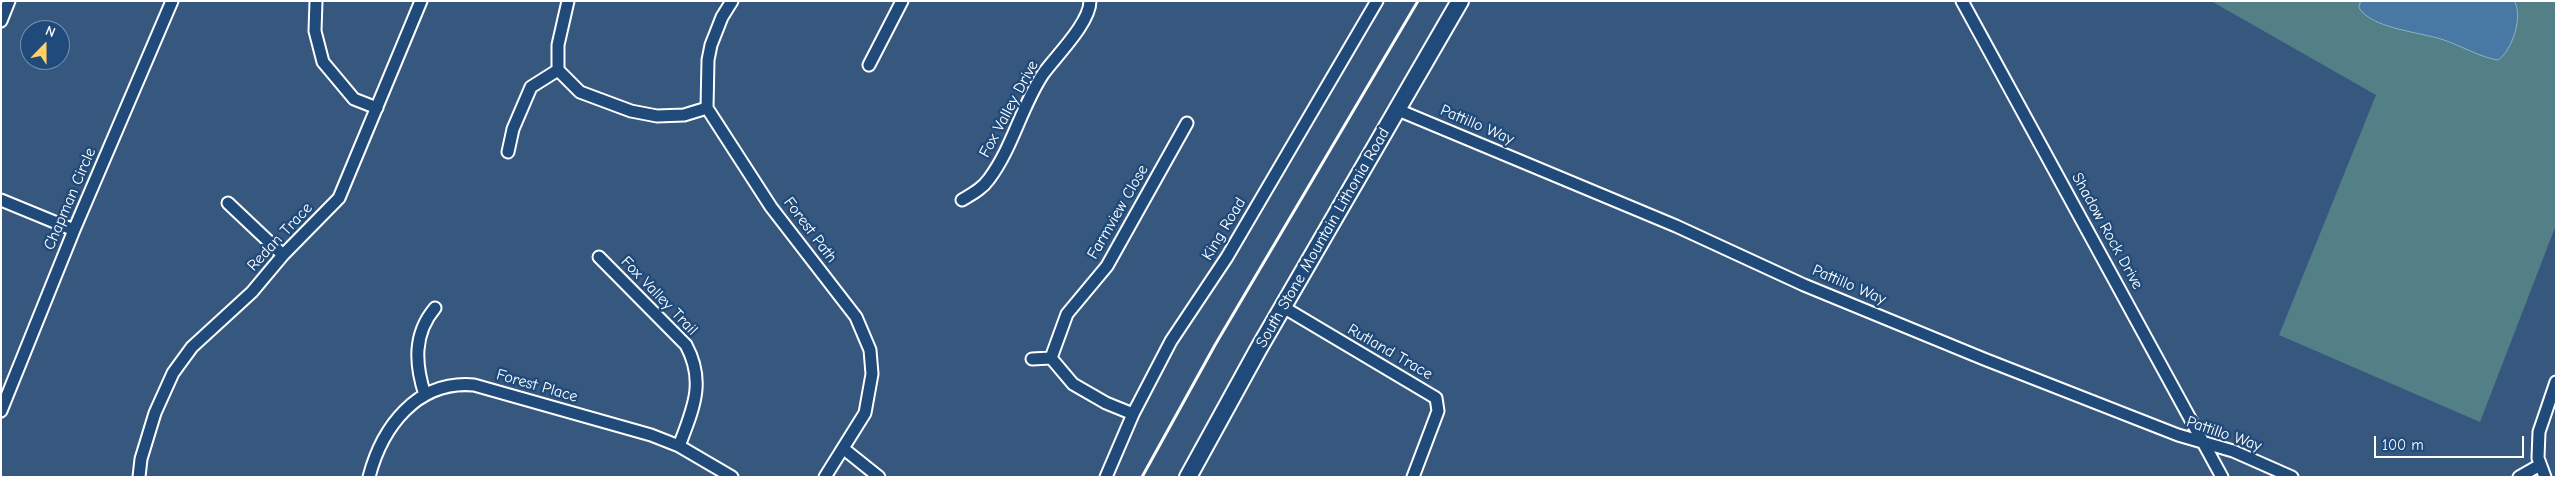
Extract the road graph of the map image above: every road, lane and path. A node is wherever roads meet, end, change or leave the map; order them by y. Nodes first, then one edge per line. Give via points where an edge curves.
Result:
1 (9, 1) edge
2 (172, 1) edge
3 (316, 1) edge
4 (421, 1) edge
5 (568, 1) edge
6 (732, 1) edge
7 (902, 1) edge
8 (1090, 1) edge
9 (1377, 1) edge
10 (1460, 1) edge
11 (1962, 1) edge
12 (1, 21) edge
13 (869, 65) dead end
14 (558, 70) junction
15 (377, 108) junction
16 (707, 108) junction
17 (1398, 110) junction
18 (1187, 123) dead end
19 (508, 152) dead end
20 (1, 200) edge
21 (962, 200) dead end
22 (228, 203) dead end
23 (74, 230) junction
24 (283, 255) junction
25 (599, 257) dead end
26 (435, 308) dead end
27 (1283, 308) junction
28 (1051, 358) junction
29 (1032, 359) dead end
30 (2556, 382) edge
31 (424, 394) junction
32 (1, 411) edge
33 (1133, 414) junction
34 (2204, 444) junction
35 (678, 446) junction
36 (844, 449) junction
37 (2540, 465) junction
38 (139, 477) edge
39 (369, 477) edge
40 (732, 477) edge
41 (825, 477) edge
42 (879, 477) edge
43 (1106, 477) edge
44 (1188, 477) edge
45 (1413, 477) edge
46 (2222, 477) edge
47 (2292, 477) edge
48 (2519, 477) edge
49 (2545, 477) edge

1 - 12 street
2 - 23 street, Chapman Circle
3 - 15 street via 315,31 322,62 354,99
4 - 15 street, Redan Trace
5 - 14 street via 558,45
6 - 16 street via 711,45
7 - 13 street
8 - 21 street, Fox Valley Drive via 1076,33 1043,75 1006,153 989,180
9 - 33 street, King Road via 1227,257 1171,341
10 - 17 main road, South Stone Mountain Lithonia Road
11 - 34 street, Shadow Rock Drive
14 - 16 street via 580,92 631,111 657,116 684,115
14 - 19 street via 531,87 513,129
15 - 24 street, Redan Trace via 339,198
16 - 36 street, Forest Path via 771,207 856,318 870,350 869,398 865,413
17 - 27 main road, South Stone Mountain Lithonia Road
17 - 34 street, Pattillo Way via 1984,360
18 - 28 street, Farmview Close via 1107,266 1067,314
20 - 23 street
22 - 24 street
23 - 32 street, Chapman Circle
24 - 38 street, Redan Trace via 252,292 192,347 173,373 155,413
25 - 35 street, Fox Valley Trail via 686,345 693,358 697,387
26 - 31 street via 423,322 419,344 417,370
27 - 44 main road, South Stone Mountain Lithonia Road
27 - 45 street, Rutland Trace via 1436,398 1438,411
28 - 29 street
28 - 33 street via 1073,384
30 - 37 street via 2538,432
31 - 35 street, Forest Place via 459,384 474,385 651,435
31 - 39 street, Forest Place via 407,407 388,430 374,456
33 - 43 street, King Road
34 - 46 street, Shadow Rock Drive
34 - 47 street, Pattillo Way via 2233,451
35 - 40 street, Forest Place
36 - 41 street, Forest Path
36 - 42 street
37 - 48 street
37 - 49 street

